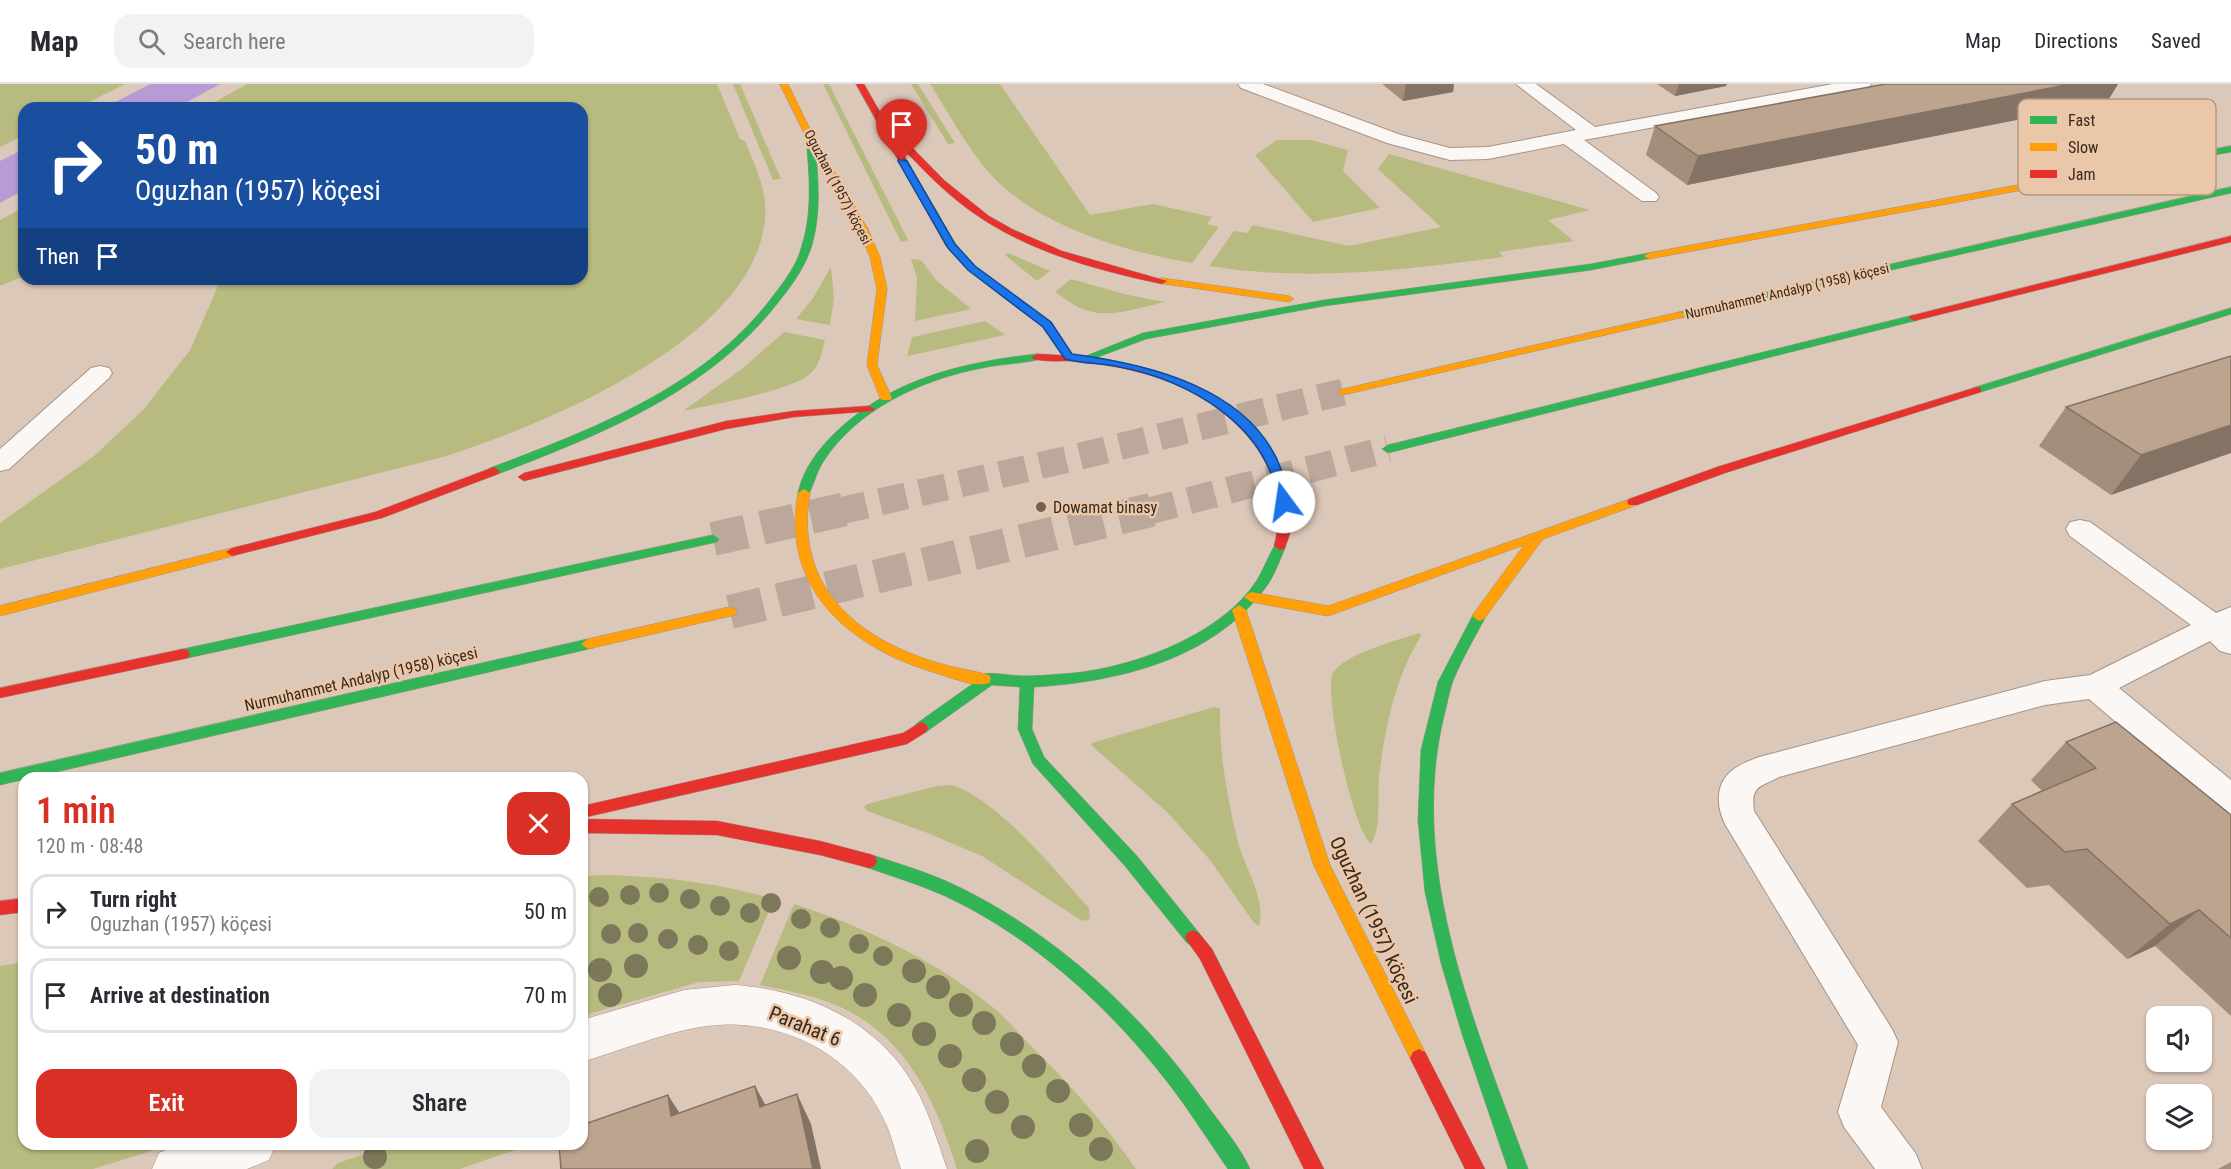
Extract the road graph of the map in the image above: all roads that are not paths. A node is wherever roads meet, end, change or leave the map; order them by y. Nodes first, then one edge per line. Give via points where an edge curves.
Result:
1 (784, 84) edge
2 (860, 84) edge
3 (1248, 84) edge
4 (1526, 84) edge
5 (1765, 84) edge
6 (1861, 84) edge
7 (1786, 97) junction
8 (879, 119) junction
9 (1592, 133) junction
10 (810, 137) junction
11 (1567, 137) junction
12 (2231, 149) edge
13 (2216, 152) edge
14 (2018, 188) edge
15 (2231, 190) edge
16 (2216, 193) edge
17 (2209, 195) edge
18 (1649, 197) dead end
19 (2231, 239) edge
20 (1324, 303) junction
21 (2231, 311) edge
22 (1069, 357) junction
23 (1086, 358) junction
24 (100, 373) dead end
25 (1342, 392) tunnel mouth
26 (886, 398) junction
27 (868, 409) junction
28 (1388, 449) tunnel mouth
29 (0, 463) edge
30 (378, 515) junction
31 (2080, 529) dead end
32 (1539, 535) junction
33 (712, 539) tunnel mouth
34 (1251, 597) junction
35 (1239, 610) junction
36 (0, 611) edge
37 (730, 612) tunnel mouth
38 (2225, 629) edge
39 (990, 679) junction
40 (1027, 682) junction
41 (2096, 686) junction
42 (0, 693) edge
43 (31, 772) edge
44 (18, 775) edge
45 (0, 779) edge
46 (2231, 800) edge
47 (588, 811) edge
48 (588, 826) edge
49 (18, 906) edge
50 (0, 908) edge
51 (588, 1039) edge
52 (234, 1150) edge
53 (175, 1169) edge
54 (924, 1169) edge
55 (1240, 1169) edge
56 (1314, 1169) edge
57 (1474, 1169) edge
58 (1518, 1169) edge
59 (1901, 1169) edge

1 - 10 main road, Oguzhan (1957) köçesi
2 - 8 main road
3 - 11 lane via 1394,139 1450,154 1488,153
4 - 9 lane
5 - 7 lane
6 - 7 lane
7 - 9 lane
8 - 20 main road via 960,199 1036,245 1150,279
8 - 22 main road via 951,246 971,268 1047,324
9 - 11 lane
10 - 26 main road, Oguzhan (1957) köçesi via 875,257 882,289 872,365
10 - 30 main road via 812,229 801,262 750,331 688,379 607,424
11 - 18 lane
12 - 13 main road
14 - 20 main road via 1591,267
15 - 16 main road, Nurmuhammet Andalyp (1958) köçesi
17 - 25 main road, Nurmuhammet Andalyp (1958) köçesi
19 - 28 main road
20 - 23 main road via 1143,336
21 - 32 main road via 1721,470
22 - 23 main road
22 - 26 main road via 973,365 943,373
23 - 34 main road via 1121,363 1185,384 1238,418 1258,439 1282,488 1285,515 1281,543 1270,570
24 - 29 lane
26 - 27 main road
27 - 30 main road via 794,414 726,425
27 - 39 main road via 843,429 808,478 799,524 804,561 817,589 839,615 868,638 903,657
30 - 36 main road
31 - 38 lane
32 - 34 main road via 1328,611
32 - 58 main road via 1469,629 1444,680 1426,747 1425,833 1444,950
33 - 42 main road
34 - 35 main road
35 - 40 main road via 1183,648 1147,663 1069,680
35 - 57 main road, Oguzhan (1957) köçesi via 1322,866
37 - 43 main road, Nurmuhammet Andalyp (1958) köçesi
38 - 41 lane
39 - 40 main road
39 - 47 main road via 907,738
40 - 56 main road via 1025,729 1038,760 1131,861 1206,954
41 - 46 lane
41 - 59 lane via 2045,693 1771,766 1744,779 1735,792 1737,814 1878,1042 1859,1112
44 - 45 main road, Nurmuhammet Andalyp (1958) köçesi
48 - 55 main road via 717,828 905,870 971,900 1044,946 1108,1004 1160,1059
49 - 50 main road
51 - 54 street, Parahat 6 via 673,1013 716,1005 740,1005 786,1014 848,1042 875,1068 899,1102
52 - 53 street

